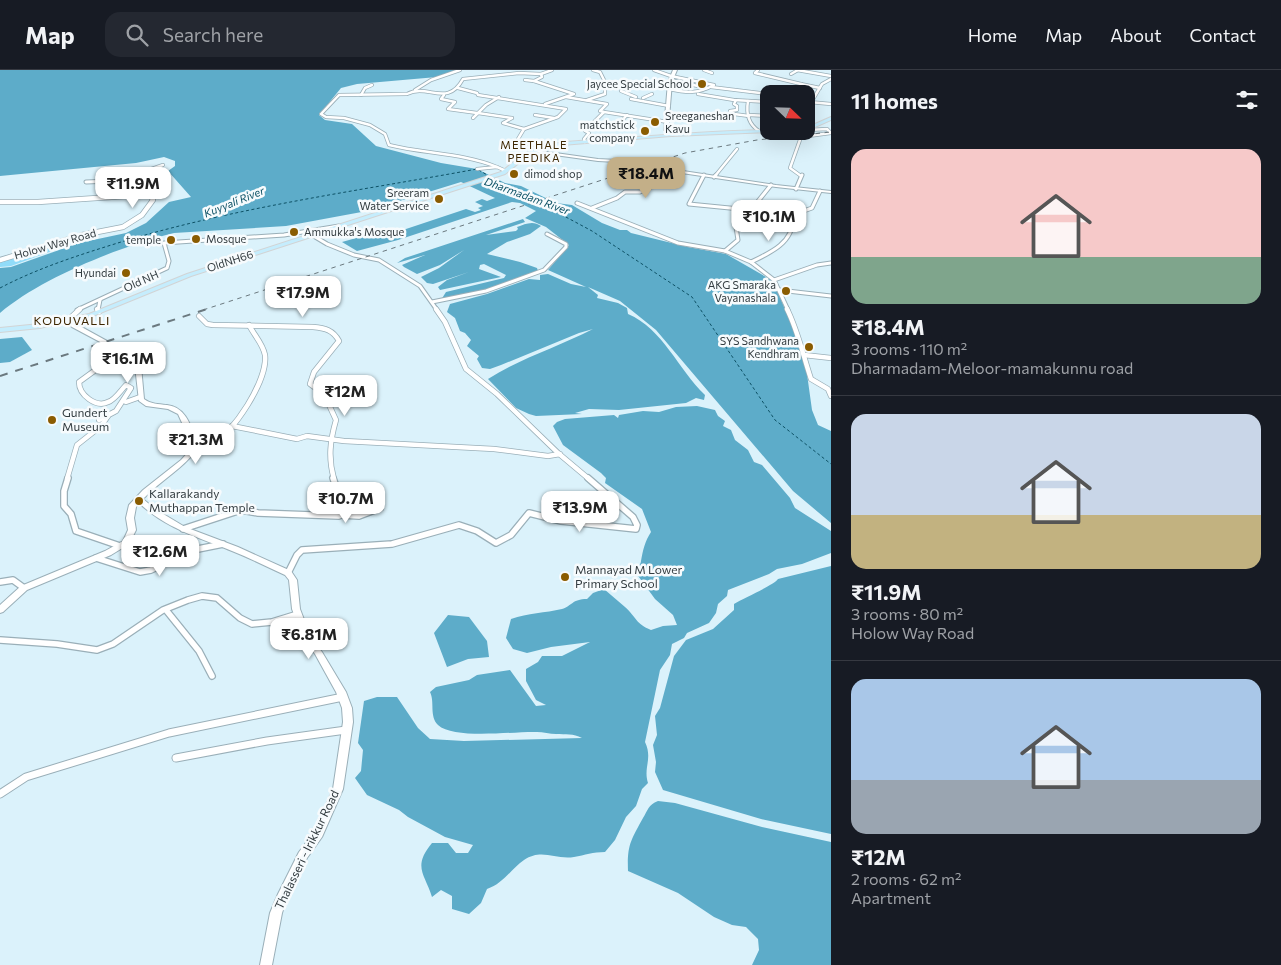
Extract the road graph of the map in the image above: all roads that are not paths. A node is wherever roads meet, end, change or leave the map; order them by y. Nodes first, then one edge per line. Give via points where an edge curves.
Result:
1 (460, 70) edge
2 (552, 70) edge
3 (593, 70) edge
4 (654, 70) edge
5 (675, 70) edge
6 (704, 70) edge
7 (758, 70) edge
8 (798, 70) edge
9 (712, 73) dead end
10 (542, 74) junction
11 (792, 74) dead end
12 (670, 78) junction
13 (831, 78) edge
14 (525, 80) dead end
15 (534, 82) junction
16 (801, 84) joint
17 (372, 85) dead end
18 (458, 88) junction
19 (709, 88) junction
20 (820, 88) junction
21 (669, 89) junction
22 (415, 90) junction
23 (621, 91) dead end
24 (760, 93) edge
25 (640, 94) dead end
26 (652, 94) dead end
27 (695, 94) junction
28 (361, 95) junction
29 (444, 95) junction
30 (815, 96) edge
31 (566, 97) junction
32 (632, 97) junction
33 (499, 98) junction
34 (643, 98) junction
35 (586, 100) junction
36 (736, 100) junction
37 (748, 101) junction
38 (815, 101) edge
39 (646, 102) junction
40 (760, 102) edge
41 (544, 104) junction
42 (831, 104) edge
43 (670, 106) junction
44 (737, 107) junction
45 (746, 108) junction
46 (604, 112) junction
47 (478, 113) junction
48 (734, 114) junction
49 (535, 115) dead end
50 (627, 116) junction
51 (749, 116) junction
52 (760, 116) edge
53 (473, 118) dead end
54 (554, 118) junction
55 (831, 118) edge
56 (668, 119) junction
57 (618, 126) dead end
58 (815, 126) edge
59 (524, 129) junction
60 (829, 129) edge
61 (815, 130) edge
62 (759, 131) joint
63 (831, 133) edge
64 (672, 135) junction
65 (585, 142) junction
66 (547, 147) junction
67 (737, 149) dead end
68 (534, 151) junction
69 (163, 165) dead end
70 (497, 167) junction
71 (658, 168) junction
72 (477, 169) dead end
73 (504, 172) junction
74 (704, 176) junction
75 (714, 177) junction
76 (136, 180) junction
77 (86, 182) dead end
78 (771, 185) junction
79 (796, 189) junction
80 (820, 191) junction
81 (831, 192) edge
82 (151, 196) junction
83 (0, 202) edge
84 (577, 203) dead end
85 (592, 208) junction
86 (751, 210) junction
87 (746, 213) junction
88 (787, 216) junction
89 (343, 225) junction
90 (547, 234) dead end
91 (312, 235) junction
92 (725, 251) junction
93 (0, 260) edge
94 (751, 262) junction
95 (831, 263) edge
96 (774, 280) junction
97 (779, 290) junction
98 (831, 296) edge
99 (100, 300) junction
100 (432, 302) junction
101 (99, 312) junction
102 (199, 316) dead end
103 (67, 321) junction
104 (249, 325) junction
105 (0, 330) edge
106 (804, 355) junction
107 (112, 358) junction
108 (831, 358) edge
109 (831, 396) edge
110 (140, 397) junction
111 (126, 402) dead end
112 (108, 416) junction
113 (100, 420) dead end
114 (232, 426) junction
115 (330, 440) junction
116 (196, 447) junction
117 (560, 454) junction
118 (139, 499) junction
119 (380, 508) dead end
120 (341, 515) junction
121 (183, 529) junction
122 (223, 544) junction
123 (120, 546) junction
124 (96, 558) junction
125 (288, 573) junction
126 (0, 582) edge
127 (24, 588) junction
128 (0, 610) edge
129 (166, 610) junction
130 (298, 614) junction
131 (0, 640) edge
132 (212, 676) dead end
133 (343, 697) junction
134 (346, 730) junction
135 (176, 758) dead end
136 (0, 794) edge
137 (266, 965) edge

1 - 22 street via 431,80
2 - 10 street
3 - 35 street via 600,72 605,82 605,94
4 - 12 street
5 - 12 main road
6 - 9 street
7 - 16 street via 755,74
8 - 11 street
8 - 13 street
10 - 15 street
10 - 18 street via 473,77 462,79
12 - 19 street
12 - 19 street via 714,84
12 - 21 main road
13 - 20 street
14 - 15 street
15 - 31 street via 574,94
16 - 20 street
17 - 28 street
18 - 29 street
18 - 33 street
19 - 24 street
19 - 27 street
20 - 30 street
21 - 27 street
21 - 43 main road
22 - 28 street via 407,94
22 - 29 street
23 - 32 street
25 - 32 street
26 - 34 street
27 - 36 street
28 - 70 street via 338,96 321,114 370,125 385,134 389,145 478,159
29 - 47 street via 441,98 455,102 448,109
31 - 35 street
31 - 41 street
32 - 34 street
32 - 39 street
33 - 41 street
33 - 47 street
34 - 39 street
35 - 46 street via 607,104 600,111
36 - 37 street
36 - 44 street via 734,104
37 - 40 street
37 - 45 street
38 - 42 street
39 - 43 street
41 - 54 street via 566,109
43 - 56 main road
44 - 45 street
44 - 48 street via 737,110 730,111
45 - 51 street
46 - 50 street
46 - 65 street via 585,131 589,133
47 - 53 street
47 - 59 street via 510,117 503,124
48 - 51 street
48 - 56 street
49 - 54 street
50 - 56 street
50 - 57 street
51 - 52 street
51 - 62 street via 752,126
54 - 59 street
55 - 58 main road
56 - 64 main road via 666,130
59 - 66 street via 518,141
60 - 61 street
60 - 63 street
62 - 64 main road
63 - 79 street via 801,137 790,168 802,175
64 - 65 main road
65 - 66 main road
66 - 68 main road
67 - 75 street
68 - 71 main road, bridge via 636,162
68 - 73 main road via 518,159
69 - 76 street via 140,173
70 - 72 street
70 - 73 street
71 - 74 main road
71 - 85 street via 661,182 640,192 625,192
73 - 89 main road, OldNH66
74 - 75 main road
74 - 86 street via 690,204
75 - 78 main road
76 - 77 street
76 - 82 street
78 - 79 main road
78 - 86 street
79 - 80 main road
80 - 81 main road
80 - 88 street via 812,208
82 - 83 street
82 - 93 street, Holow Way Road via 152,204 123,227 82,235
84 - 85 street
85 - 92 street via 678,243
86 - 87 street
87 - 88 street
87 - 92 street via 737,219 737,242
88 - 94 street via 793,220 794,228 784,244
89 - 91 main road, OldNH66
89 - 99 street, Old NH via 284,235 166,242 163,244 169,261 167,268
90 - 100 street via 566,247 544,270 486,291
91 - 100 street via 354,255 379,260 414,281
91 - 101 main road, OldNH66 via 189,275
92 - 94 street
94 - 96 street
95 - 96 street via 820,263
96 - 97 street
97 - 98 street
97 - 106 street via 798,332
99 - 101 street
99 - 103 street, Old NH via 77,310
100 - 117 street via 445,322 466,369
101 - 103 main road, OldNH66
102 - 104 street via 207,324
103 - 105 main road, OldNH66
103 - 107 main road via 106,342
104 - 114 street via 265,353 264,367 253,396
104 - 115 street via 313,327 327,329 336,335 339,340 310,380 312,387 324,394 336,420
106 - 108 street
106 - 109 street via 811,379 828,389
107 - 110 main road via 135,360
107 - 112 street via 84,377 78,387 83,394 102,404 110,402 122,388 129,386 130,390 116,411
110 - 111 street
110 - 116 main road via 148,405 170,407 181,414
112 - 113 street
112 - 123 street via 101,426 77,445 64,491 64,506 71,514 76,531
114 - 115 street via 297,439 307,436
114 - 116 street via 217,442
115 - 117 street via 494,449 548,456
115 - 120 street via 330,465 345,512
116 - 118 main road via 191,459
117 - 125 street via 633,517 636,529 561,521 529,513 517,529 496,543 459,525 392,544 302,550
118 - 121 main road via 152,511
118 - 123 main road via 132,508 131,533
119 - 120 street via 359,516
120 - 121 street via 330,518 241,510
121 - 122 main road
122 - 124 street via 193,550 140,572
122 - 125 main road
123 - 124 main road
124 - 127 main road
125 - 130 main road, Thalasseri - Irikkur Road via 293,580
126 - 127 street via 13,580
127 - 128 main road
129 - 130 street via 181,602 211,596 226,602 245,621 255,624
129 - 131 street via 100,650
129 - 132 street via 210,666
130 - 133 main road, Thalasseri - Irikkur Road via 307,639
133 - 134 main road, Thalasseri - Irikkur Road via 347,708
133 - 136 street via 169,732 26,777
134 - 135 street
134 - 137 main road, Thalasseri - Irikkur Road via 338,789 318,834 283,894

